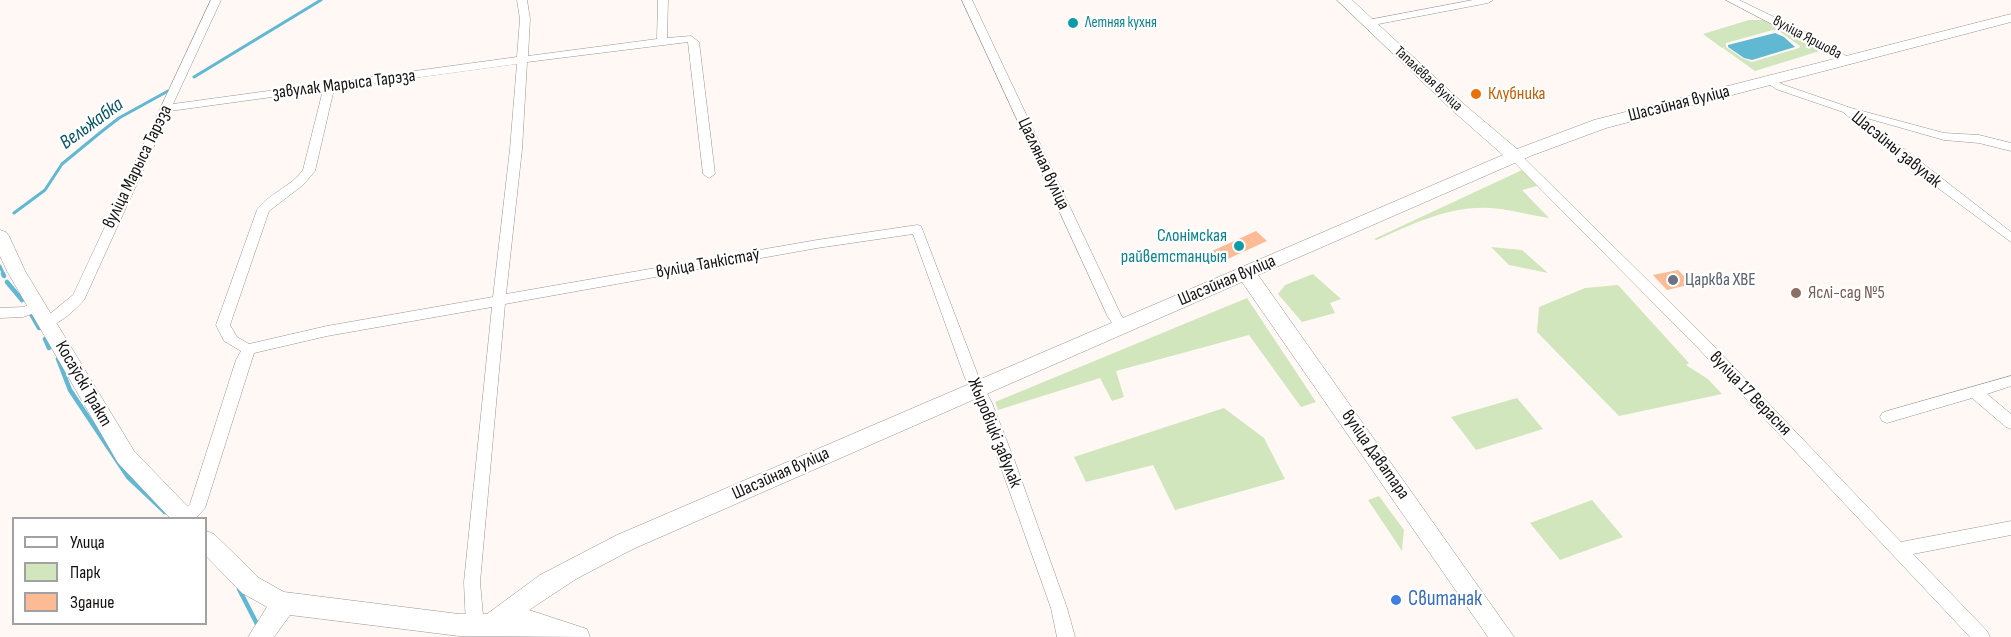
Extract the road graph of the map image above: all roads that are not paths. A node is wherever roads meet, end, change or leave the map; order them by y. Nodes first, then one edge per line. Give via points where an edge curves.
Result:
1 (216, 0) edge
2 (522, 0) edge
3 (534, 0) edge
4 (663, 0) edge
5 (967, 0) edge
6 (1344, 0) edge
7 (1488, 0) edge
8 (1731, 0) edge
9 (2011, 18) edge
10 (525, 20) junction
11 (1368, 23) junction
12 (662, 41) junction
13 (521, 62) junction
14 (1850, 62) junction
15 (1770, 81) junction
16 (329, 87) junction
17 (167, 108) junction
18 (1847, 110) junction
19 (2011, 147) edge
20 (1515, 156) junction
21 (709, 174) dead end
22 (917, 229) joint
23 (0, 236) edge
24 (2011, 238) edge
25 (1246, 273) junction
26 (499, 301) junction
27 (0, 313) edge
28 (42, 315) junction
29 (1122, 326) junction
30 (249, 350) junction
31 (2011, 381) edge
32 (978, 389) junction
33 (1974, 391) junction
34 (1887, 417) dead end
35 (2011, 423) edge
36 (183, 517) edge
37 (187, 517) edge
38 (2011, 528) edge
39 (207, 542) edge
40 (1900, 549) junction
41 (284, 603) junction
42 (483, 629) edge
43 (260, 637) edge
44 (541, 637) edge
45 (578, 637) edge
46 (1066, 637) edge
47 (1502, 637) edge
48 (1981, 637) edge

1 - 17 street, вуліца Марыса Тарэза
2 - 10 street
3 - 10 street
4 - 12 street
5 - 29 street, Цагляная вуліца
6 - 11 main road, Тапалёвая вуліца
7 - 11 street
8 - 14 street, вуліца Яршова
9 - 14 main road, Шасэйная вуліца
10 - 13 street
11 - 20 main road, Тапалёвая вуліца
12 - 13 street
12 - 21 street via 684,38 694,42
13 - 16 street, завулак Марыса Тарэза
13 - 26 street
14 - 15 main road, Шасэйная вуліца
15 - 18 street, Шасэйны завулак
15 - 20 main road, Шасэйная вуліца via 1592,127
16 - 17 street, завулак Марыса Тарэза
16 - 30 street via 309,171 263,210 223,325 226,336
17 - 28 street, вуліца Марыса Тарэза via 79,297 71,306
18 - 19 street via 1944,136
18 - 24 street, Шасэйны завулак
20 - 25 main road, Шасэйная вуліца
20 - 40 street, вуліца 17 Верасня
22 - 26 street, вуліца Танкістаў
22 - 32 street, Жыровіцкі завулак
23 - 28 main road, Косаўскі Тракт
25 - 29 main road, Шасэйная вуліца
25 - 47 main road, вуліца Даватара
26 - 30 street, вуліца Танкістаў via 271,341
26 - 42 street via 472,582
27 - 28 street
28 - 36 main road, Косаўскі Тракт via 126,457
29 - 32 main road, Шасэйная вуліца
30 - 37 street via 197,508
31 - 33 street
32 - 42 main road, Шасэйная вуліца via 599,554 542,587
32 - 46 street, Жыровіцкі завулак via 1059,608
33 - 34 street
33 - 35 street
38 - 40 street
39 - 41 main road via 250,586 267,598
40 - 48 street, вуліца 17 Верасня
41 - 42 main road
41 - 43 main road
42 - 44 main road
42 - 45 main road via 519,621 536,622

